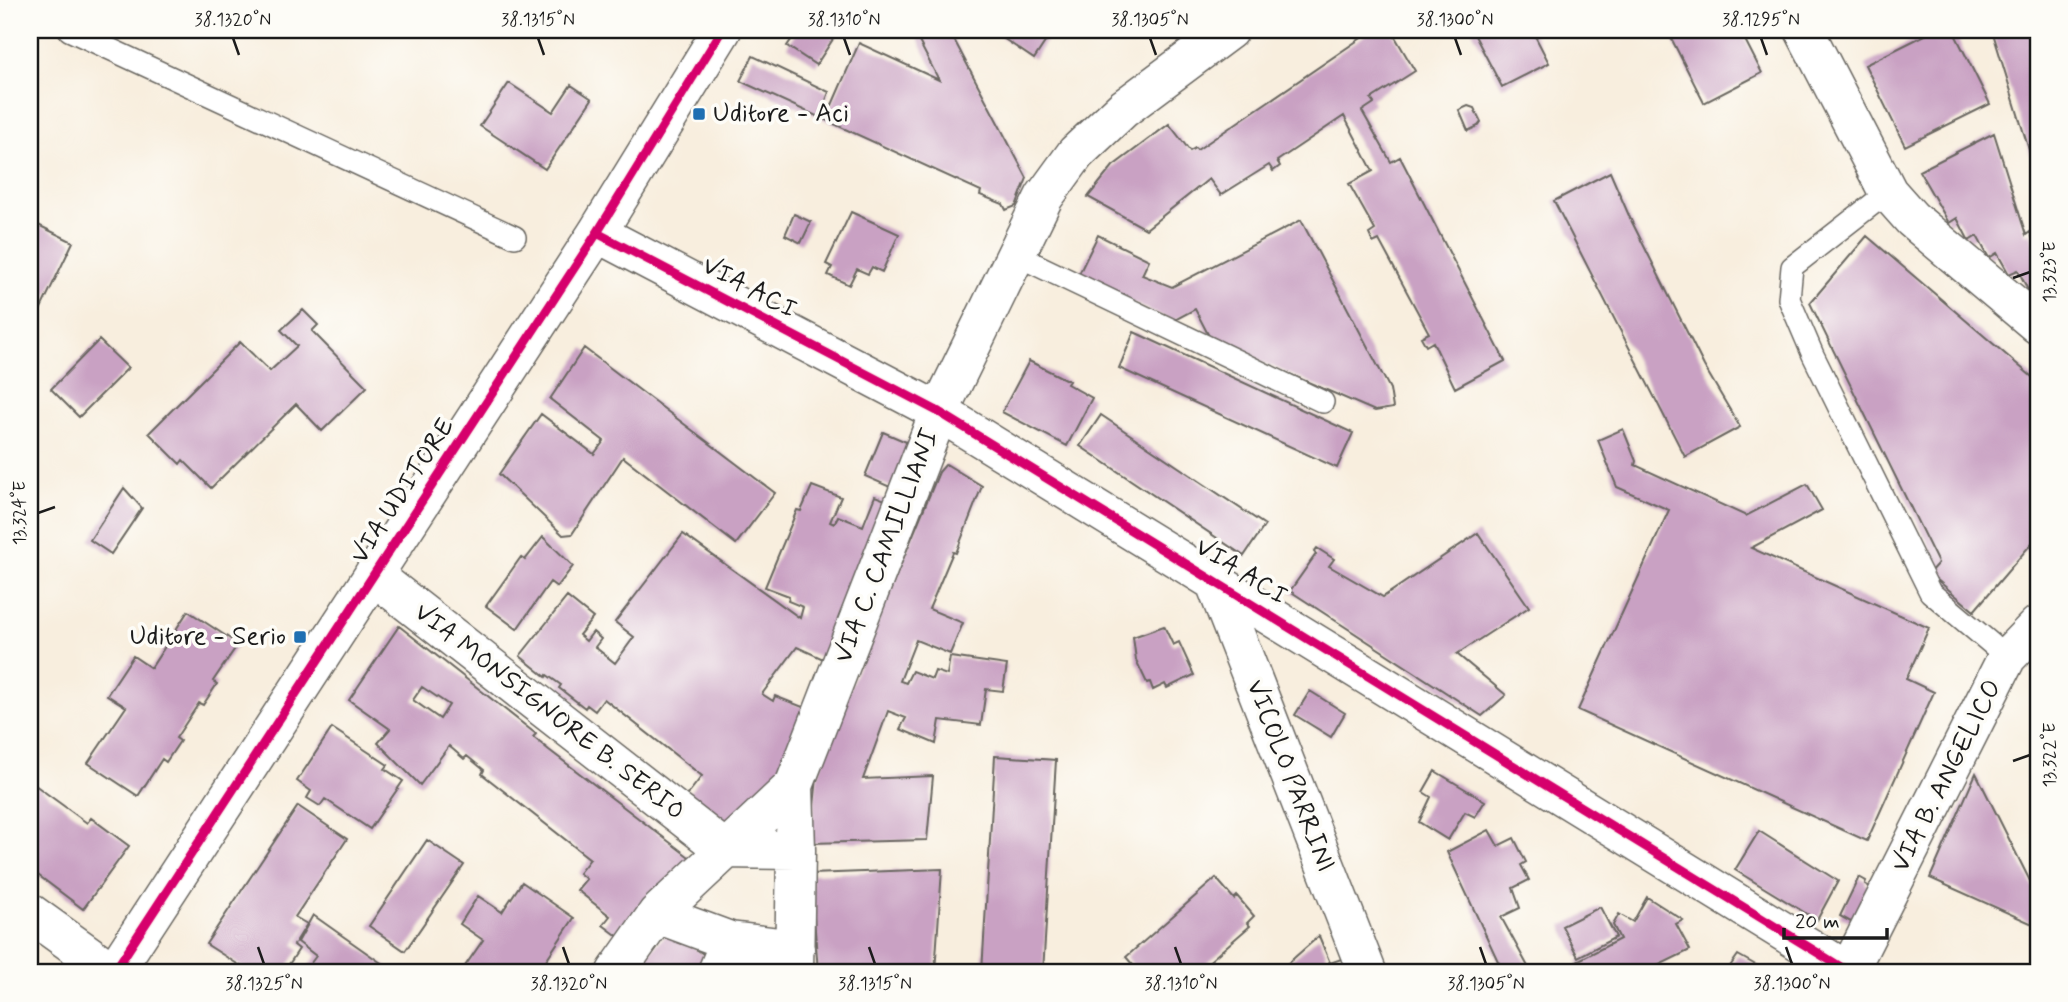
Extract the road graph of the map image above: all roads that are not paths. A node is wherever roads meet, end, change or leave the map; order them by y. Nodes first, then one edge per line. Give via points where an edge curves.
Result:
1 (69, 30) edge
2 (722, 30) edge
3 (1229, 30) edge
4 (1804, 30) edge
5 (1888, 192) junction
6 (597, 233) junction
7 (515, 237) dead end
8 (1016, 255) junction
9 (2038, 325) edge
10 (1323, 402) dead end
11 (939, 412) junction
12 (373, 575) junction
13 (1214, 580) junction
14 (2038, 625) edge
15 (2007, 657) junction
16 (794, 786) junction
17 (724, 849) junction
18 (796, 850) junction
19 (30, 913) edge
20 (657, 914) junction
21 (724, 956) edge
22 (794, 961) edge
23 (113, 972) edge
24 (616, 972) edge
25 (1367, 972) edge
26 (1849, 972) edge

1 - 7 lane
2 - 6 street, VIA UDITORE
3 - 8 street, VIA C. CAMILLIANI via 1123,108 1076,153 1044,197
4 - 5 street
5 - 9 street via 1912,219
5 - 15 lane via 1792,267 1789,299 1930,592
6 - 11 street, VIA ACI
6 - 12 street, VIA UDITORE
8 - 10 lane
8 - 11 street, VIA C. CAMILLIANI
11 - 13 street, VIA ACI
11 - 16 street, VIA C. CAMILLIANI
12 - 17 street, VIA MONSIGNORE B. SERIO
12 - 23 street, VIA UDITORE
13 - 25 street, VICOLO PARRINI
13 - 26 street, VIA ACI
14 - 15 street, VIA B. ANGELICO
15 - 26 street, VIA B. ANGELICO
16 - 17 street
16 - 18 street
17 - 18 street
17 - 20 street
18 - 22 street
19 - 23 street
20 - 21 street
20 - 24 street
21 - 22 street

